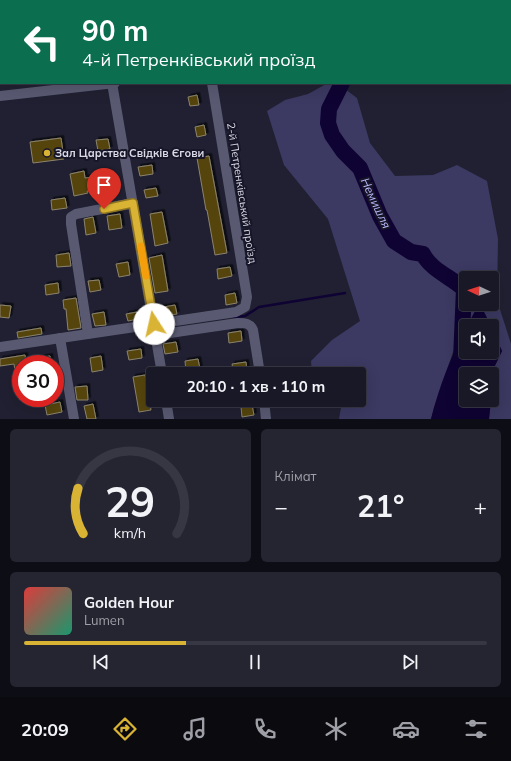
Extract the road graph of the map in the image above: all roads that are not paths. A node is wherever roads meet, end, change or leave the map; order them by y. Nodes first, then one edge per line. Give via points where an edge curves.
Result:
1 (471, 0) edge
2 (476, 0) edge
3 (103, 84) edge
4 (112, 84) edge
5 (212, 84) edge
6 (0, 96) edge
7 (133, 203) junction
8 (246, 316) junction
9 (154, 324) junction
10 (88, 334) junction
11 (156, 335) junction
12 (60, 338) junction
13 (0, 347) edge
14 (161, 367) edge
15 (259, 367) edge
16 (167, 407) edge
17 (265, 407) edge
18 (74, 419) edge
19 (169, 419) edge
20 (266, 419) edge

1 - 2 street
3 - 6 street
4 - 7 street
5 - 8 street, 2-й Петренківський проїзд via 247,297
7 - 9 street
7 - 10 street via 76,214 71,218
8 - 9 street via 236,312
8 - 11 street via 238,323
8 - 15 street, 2-й Петренківський проїзд via 253,333
9 - 10 street
9 - 11 street
10 - 12 street
11 - 14 street
12 - 13 street
12 - 18 street
16 - 19 street
17 - 20 street

